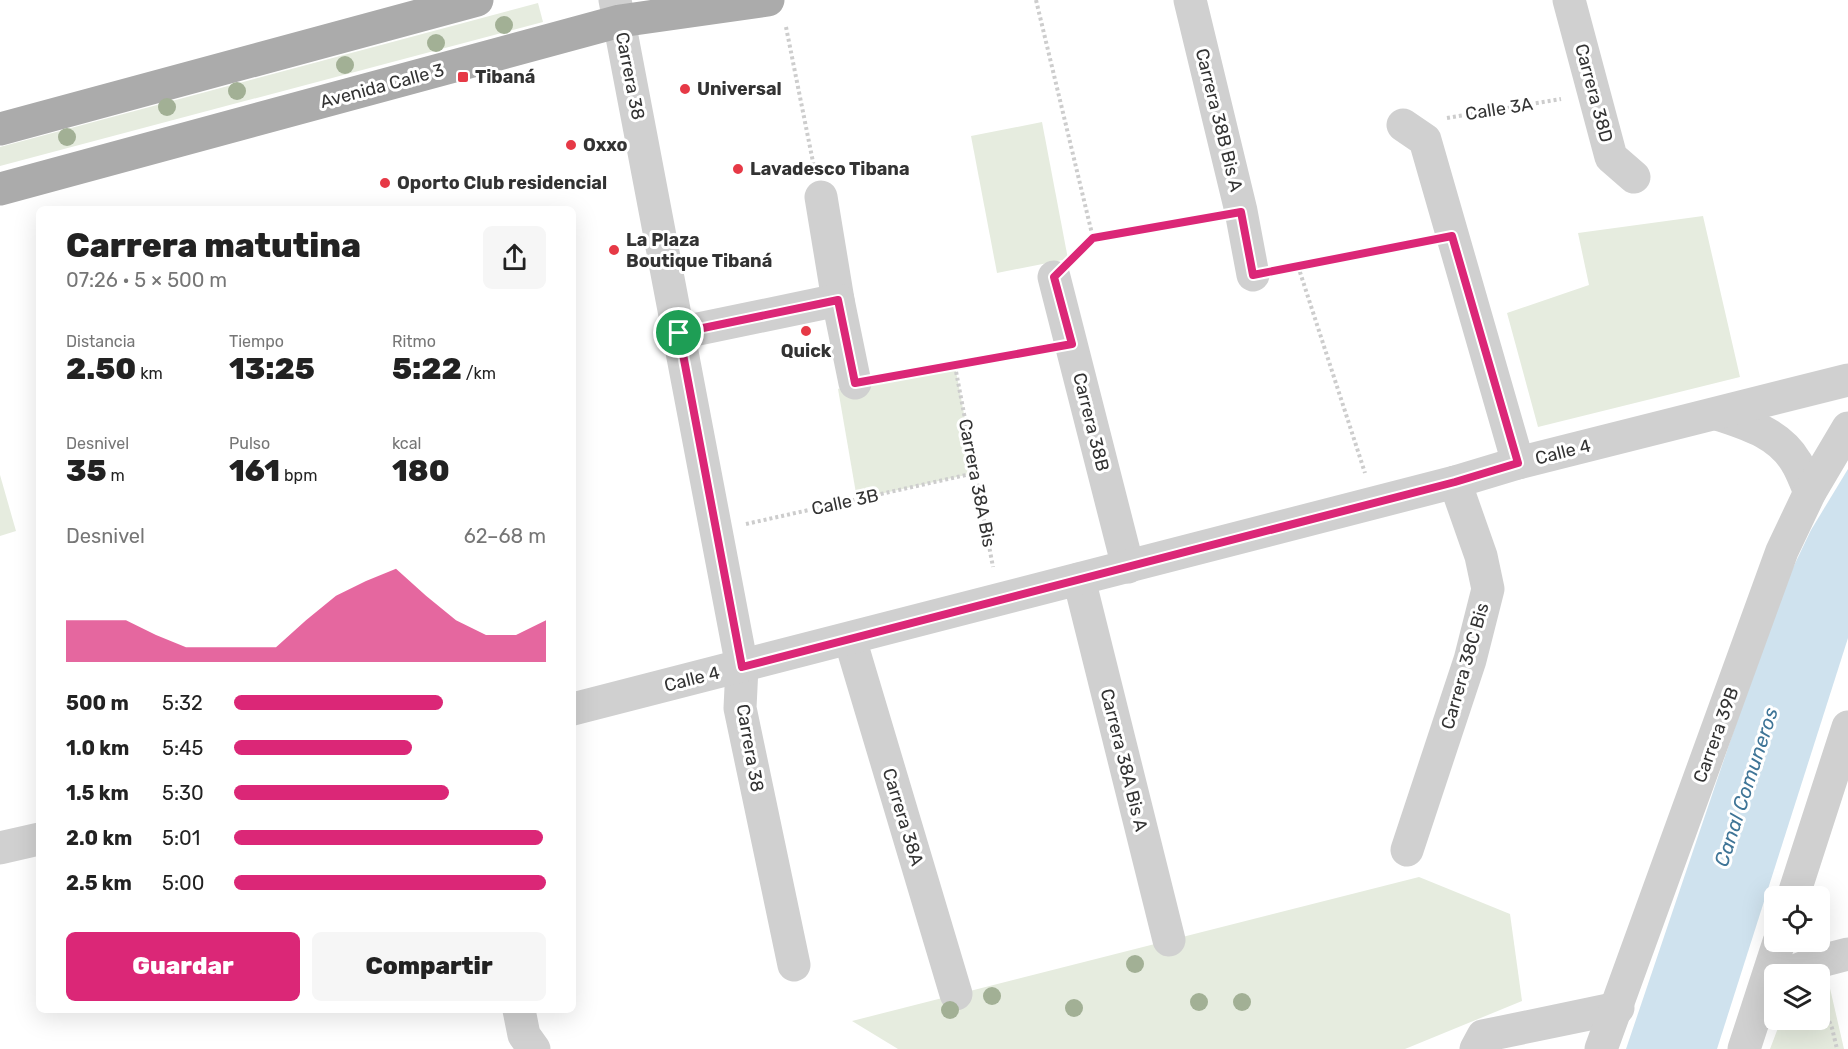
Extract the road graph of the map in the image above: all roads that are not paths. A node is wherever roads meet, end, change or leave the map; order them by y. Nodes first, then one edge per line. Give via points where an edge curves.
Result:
1 (477, 0) edge
2 (1190, 0) edge
3 (1569, 0) edge
4 (618, 11) edge
5 (776, 11) edge
6 (1404, 125) road end
7 (0, 129) edge
8 (1634, 177) dead end
9 (0, 189) edge
10 (820, 197) road end
11 (1253, 275) road end
12 (1054, 277) road end
13 (838, 300) junction
14 (679, 333) junction
15 (1848, 380) edge
16 (855, 383) road end
17 (1717, 414) junction
18 (1848, 428) edge
19 (1518, 463) junction
20 (1455, 482) junction
21 (1809, 492) junction
22 (1128, 567) junction
23 (1079, 579) junction
24 (850, 639) junction
25 (742, 667) junction
26 (576, 709) edge
27 (1848, 727) edge
28 (36, 840) edge
29 (0, 848) edge
30 (1407, 850) dead end
31 (1797, 886) edge
32 (1169, 940) dead end
33 (1848, 954) edge
34 (1813, 964) edge
35 (794, 965) dead end
36 (956, 994) dead end
37 (1764, 1003) edge
38 (1618, 1008) junction
39 (520, 1013) edge
40 (534, 1049) edge
41 (1476, 1049) edge
42 (1601, 1049) edge
43 (1744, 1049) edge

1 - 7 main road
2 - 11 street, Carrera 38B Bis A
3 - 8 street, Carrera 38D via 1611,157
4 - 5 main road, Avenida Calle 3
4 - 9 main road, Avenida Calle 3
4 - 14 street, Carrera 38
6 - 19 street via 1425,140
10 - 13 street
12 - 22 street, Carrera 38B
13 - 14 street
13 - 16 street
14 - 25 street, Carrera 38
15 - 17 street, Calle 4
17 - 19 street, Calle 4
17 - 21 street via 1758,429 1782,444 1796,462
18 - 21 street, Carrera 39B
19 - 20 street, Calle 4
20 - 22 street, Calle 4
20 - 30 street, Carrera 38C Bis via 1482,555 1488,589 1470,660
21 - 38 street, Carrera 39B via 1782,551
22 - 23 street, Calle 4
23 - 24 street, Calle 4
23 - 32 street, Carrera 38A Bis A
24 - 25 street, Calle 4
24 - 36 street, Carrera 38A
25 - 26 street, Calle 4
25 - 35 street, Carrera 38 via 740,708
27 - 31 street
28 - 29 street
33 - 34 street
37 - 43 street
38 - 41 street via 1483,1036
38 - 42 street, Carrera 39B
39 - 40 street via 524,1035

